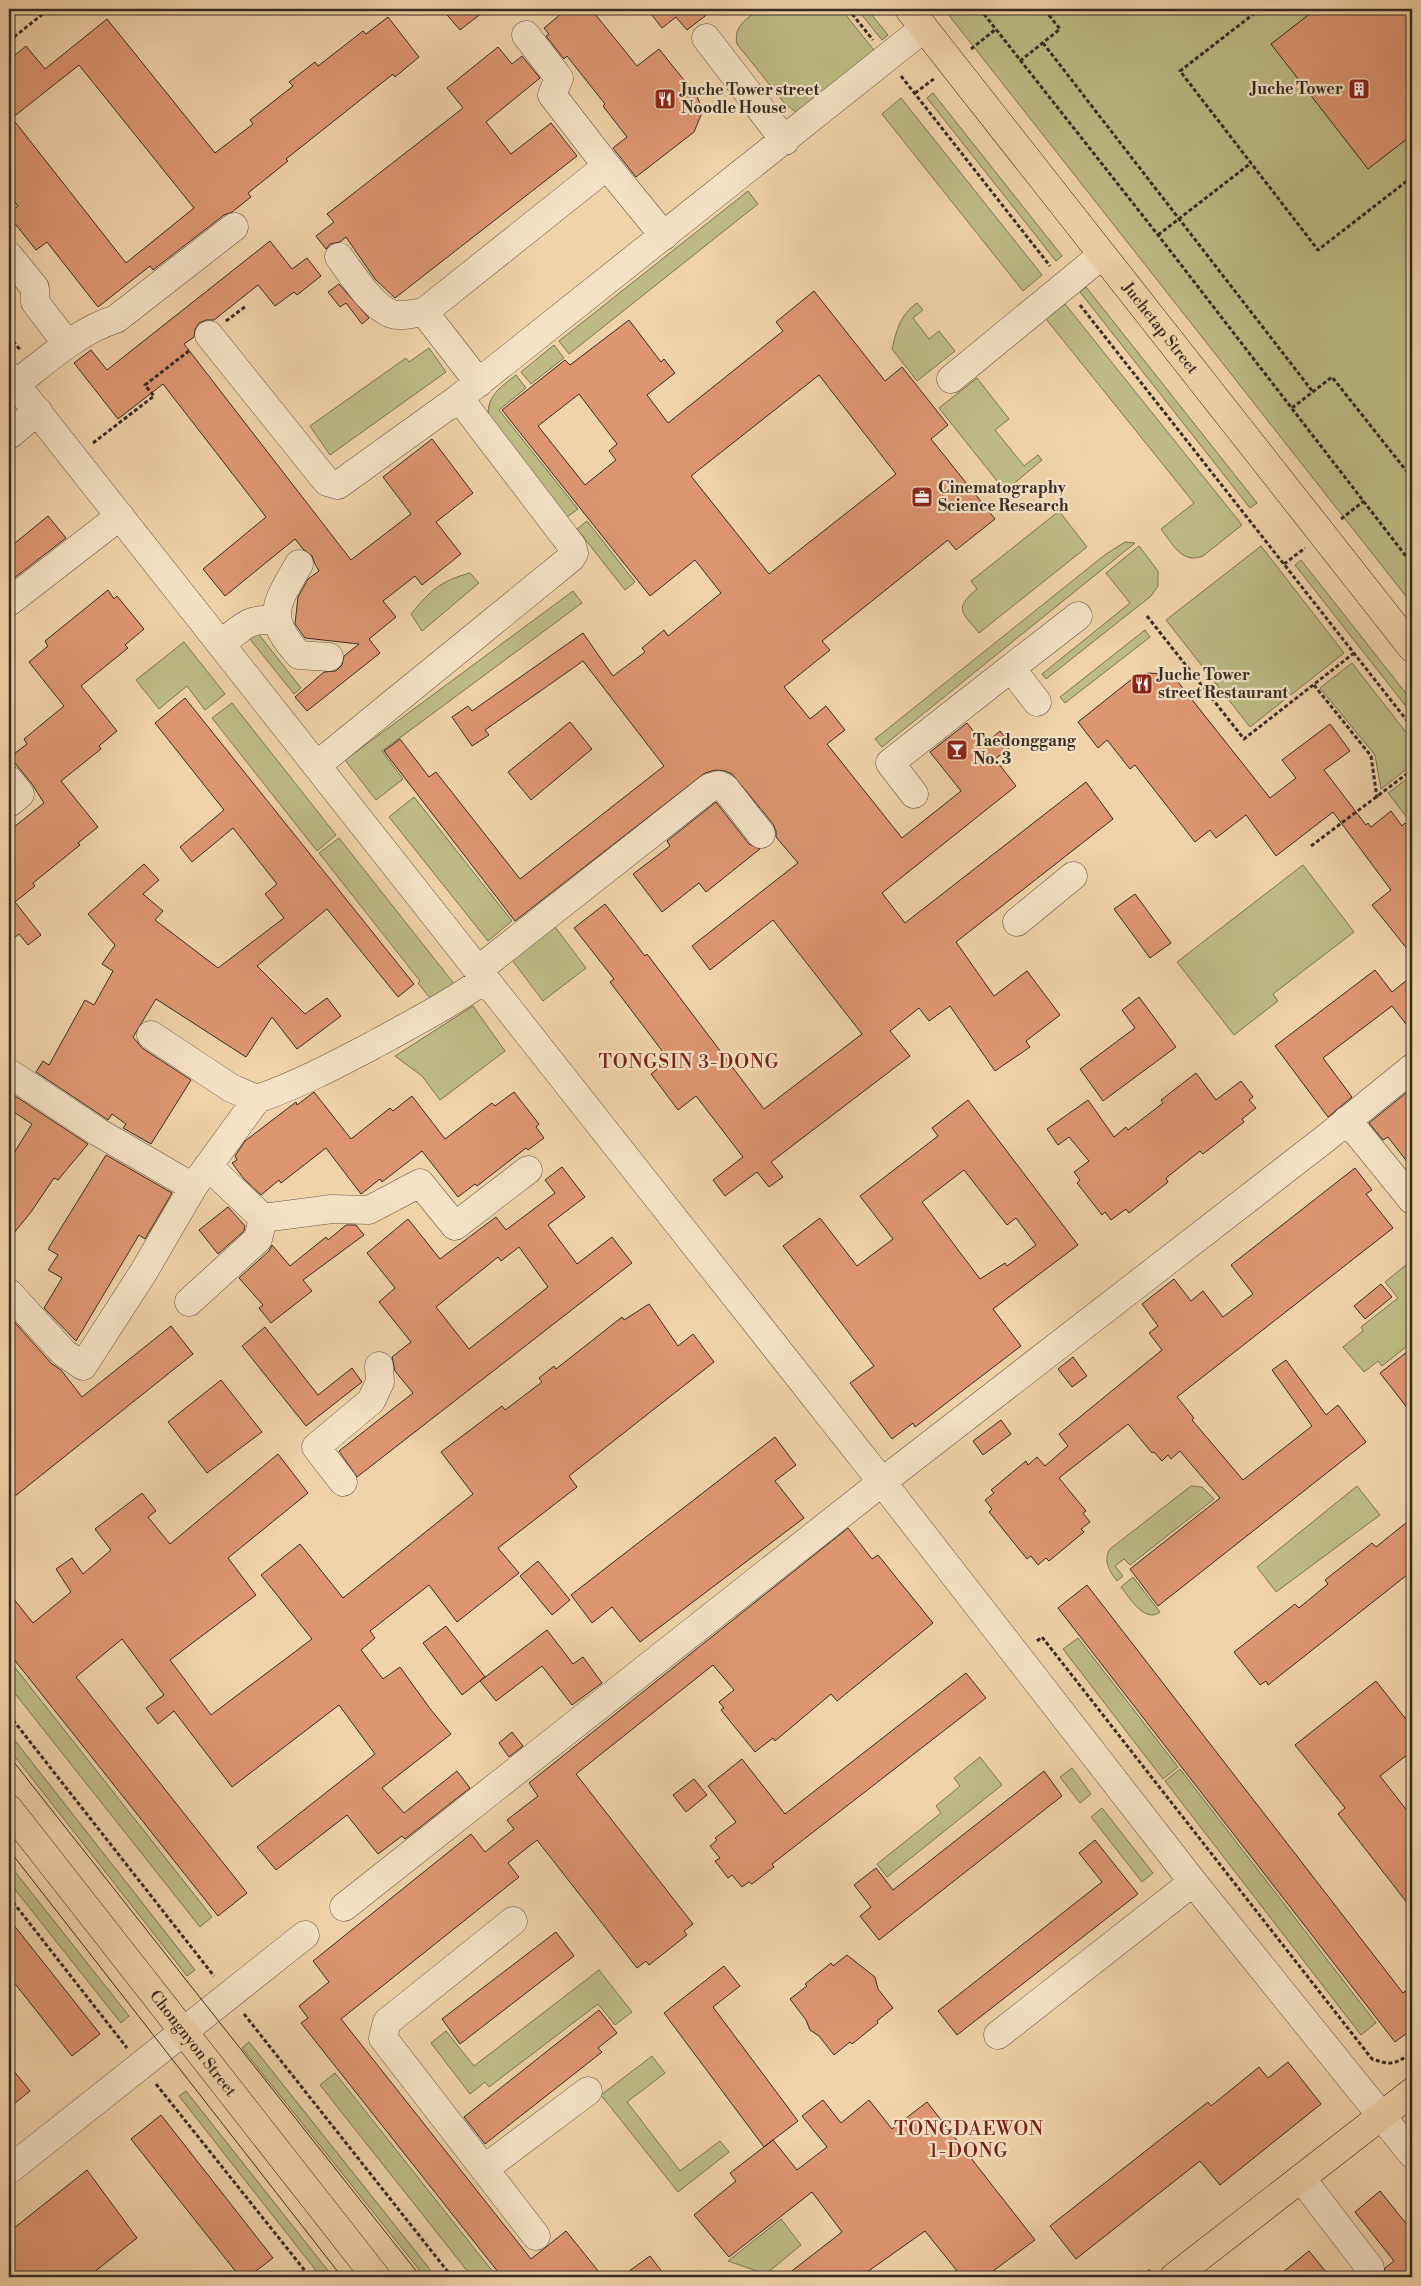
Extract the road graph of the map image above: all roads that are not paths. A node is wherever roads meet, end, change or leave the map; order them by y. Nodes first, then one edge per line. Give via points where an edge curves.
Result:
1 (917, 18) edge
2 (526, 35) dead end
3 (706, 38) dead end
4 (785, 140) junction
5 (607, 166) junction
6 (234, 226) dead end
7 (664, 236) junction
8 (1102, 255) junction
9 (9, 256) edge
10 (339, 257) dead end
11 (424, 312) junction
12 (208, 335) road end
13 (67, 344) junction
14 (951, 379) dead end
15 (12, 380) edge
16 (469, 390) junction
17 (38, 411) junction
18 (9, 435) edge
19 (120, 516) junction
20 (298, 564) dead end
21 (9, 602) edge
22 (1078, 616) dead end
23 (262, 621) junction
24 (221, 644) junction
25 (1412, 648) edge
26 (329, 657) dead end
27 (1010, 668) junction
28 (1037, 702) dead end
29 (317, 765) junction
30 (9, 780) edge
31 (914, 794) dead end
32 (9, 803) edge
33 (761, 834) dead end
34 (1073, 876) dead end
35 (1017, 922) dead end
36 (482, 974) junction
37 (151, 1035) dead end
38 (1412, 1068) edge
39 (9, 1073) edge
40 (257, 1099) junction
41 (1347, 1120) junction
42 (528, 1170) dead end
43 (201, 1176) junction
44 (1412, 1200) edge
45 (262, 1218) junction
46 (11, 1302) edge
47 (189, 1302) dead end
48 (379, 1366) dead end
49 (343, 1482) dead end
50 (882, 1482) junction
51 (9, 1809) edge
52 (1193, 1882) junction
53 (344, 1907) dead end
54 (513, 1921) dead end
55 (305, 1935) dead end
56 (183, 2031) junction
57 (998, 2035) dead end
58 (588, 2091) dead end
59 (1412, 2092) edge
60 (1382, 2116) junction
61 (1412, 2154) edge
62 (9, 2170) edge
63 (484, 2170) junction
64 (1302, 2178) junction
65 (536, 2236) dead end
66 (1370, 2268) dead end
67 (1166, 2271) edge
68 (376, 2277) edge

1 - 4 street via 887,58
1 - 8 main road, Juchetap Street
2 - 5 street via 558,78 552,95
3 - 4 street
4 - 7 street
5 - 7 street
5 - 11 street
6 - 13 street via 116,319 97,325
7 - 16 street
8 - 14 street
8 - 25 main road, Juchetap Street
9 - 13 street via 35,288 34,302
10 - 11 street via 380,307 394,315
11 - 16 street
12 - 16 street via 328,482 338,485
13 - 15 street
15 - 17 street
16 - 29 street via 574,553
17 - 18 street
17 - 19 street
19 - 21 street
19 - 24 street
20 - 23 street
22 - 27 street
23 - 24 street
23 - 26 street via 299,655
24 - 29 street
27 - 28 street
27 - 31 street via 890,763
29 - 36 street
30 - 32 street via 20,794
33 - 36 street via 725,788 709,788
34 - 35 street
36 - 40 street via 459,998 336,1065
36 - 50 street
37 - 40 street via 231,1088
38 - 41 street
39 - 43 street via 98,1132
40 - 43 street
41 - 44 street
41 - 50 street
42 - 45 street via 455,1226 420,1183 369,1210 332,1209
43 - 45 street
43 - 46 street via 144,1273 83,1366 64,1353
45 - 47 street via 258,1239
48 - 49 street via 380,1382 371,1401 316,1447
50 - 52 street
50 - 53 street
51 - 56 main road, Chongnyon Street
52 - 57 street
52 - 60 street
54 - 63 street via 387,2022 383,2038
55 - 56 street
56 - 62 street
56 - 68 main road, Chongnyon Street
58 - 63 street
59 - 60 main road
60 - 61 street
60 - 64 main road
63 - 65 street
64 - 66 street
64 - 67 main road

